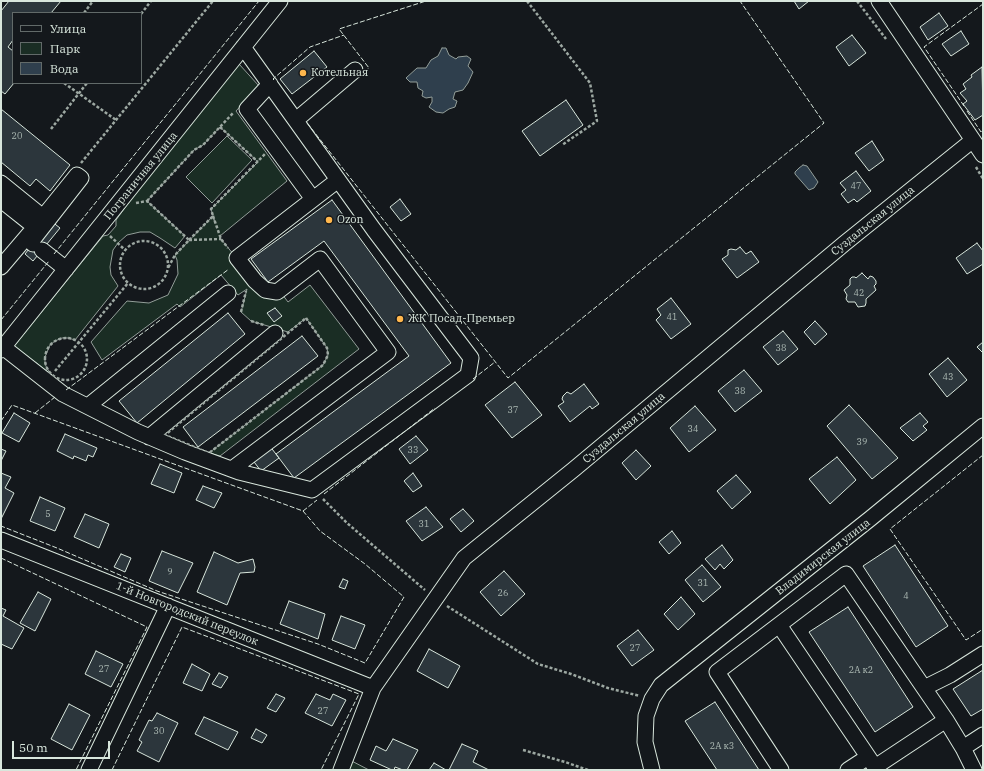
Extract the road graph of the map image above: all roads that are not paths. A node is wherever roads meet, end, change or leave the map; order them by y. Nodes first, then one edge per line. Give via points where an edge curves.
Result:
1 (280, 1) edge
2 (878, 1) edge
3 (243, 47) junction
4 (355, 70) dead end
5 (270, 84) junction
6 (296, 120) junction
7 (973, 140) junction
8 (983, 155) edge
9 (338, 180) junction
10 (1, 183) edge
11 (313, 199) junction
12 (1, 200) edge
13 (35, 245) junction
14 (1, 267) edge
15 (66, 269) junction
16 (1, 276) edge
17 (228, 293) dead end
18 (275, 333) dead end
19 (2, 349) edge
20 (88, 406) junction
21 (983, 426) edge
22 (149, 437) junction
23 (232, 469) junction
24 (1, 540) edge
25 (168, 606) junction
26 (779, 625) junction
27 (983, 654) edge
28 (373, 688) junction
29 (924, 688) junction
30 (946, 720) junction
31 (983, 735) edge
32 (963, 748) junction
33 (868, 757) junction
34 (90, 770) edge
35 (341, 770) edge
36 (652, 770) edge
37 (781, 770) edge
38 (848, 770) edge
39 (974, 770) edge

1 - 3 street, Пограничная улица
2 - 7 street
3 - 5 street
3 - 15 street, Пограничная улица
4 - 6 street
5 - 6 street
5 - 11 street via 247,110
6 - 9 street
7 - 8 street
7 - 28 street, Суздальская улица via 464,558
9 - 11 street
9 - 23 street via 471,358 468,375 312,490
10 - 13 street via 43,217 77,175 81,178
11 - 23 street via 237,258 255,281 266,290 277,292 320,259 388,352
12 - 14 street via 34,227
13 - 15 street
13 - 16 street
15 - 19 street, Пограничная улица
17 - 20 street
18 - 22 street
19 - 20 street via 63,394
20 - 22 street
21 - 36 street, Владимирская улица via 661,685 652,699 646,716 646,742
22 - 23 street
24 - 25 street, 1-й Новгородский переулок
25 - 28 street, 1-й Новгородский переулок
25 - 34 street
26 - 29 street via 846,574
26 - 33 street
26 - 37 street via 717,672
27 - 29 street
28 - 35 street, Суздальская улица
29 - 30 street
30 - 32 street
30 - 33 street via 875,767
31 - 32 street
32 - 39 street
33 - 38 street

